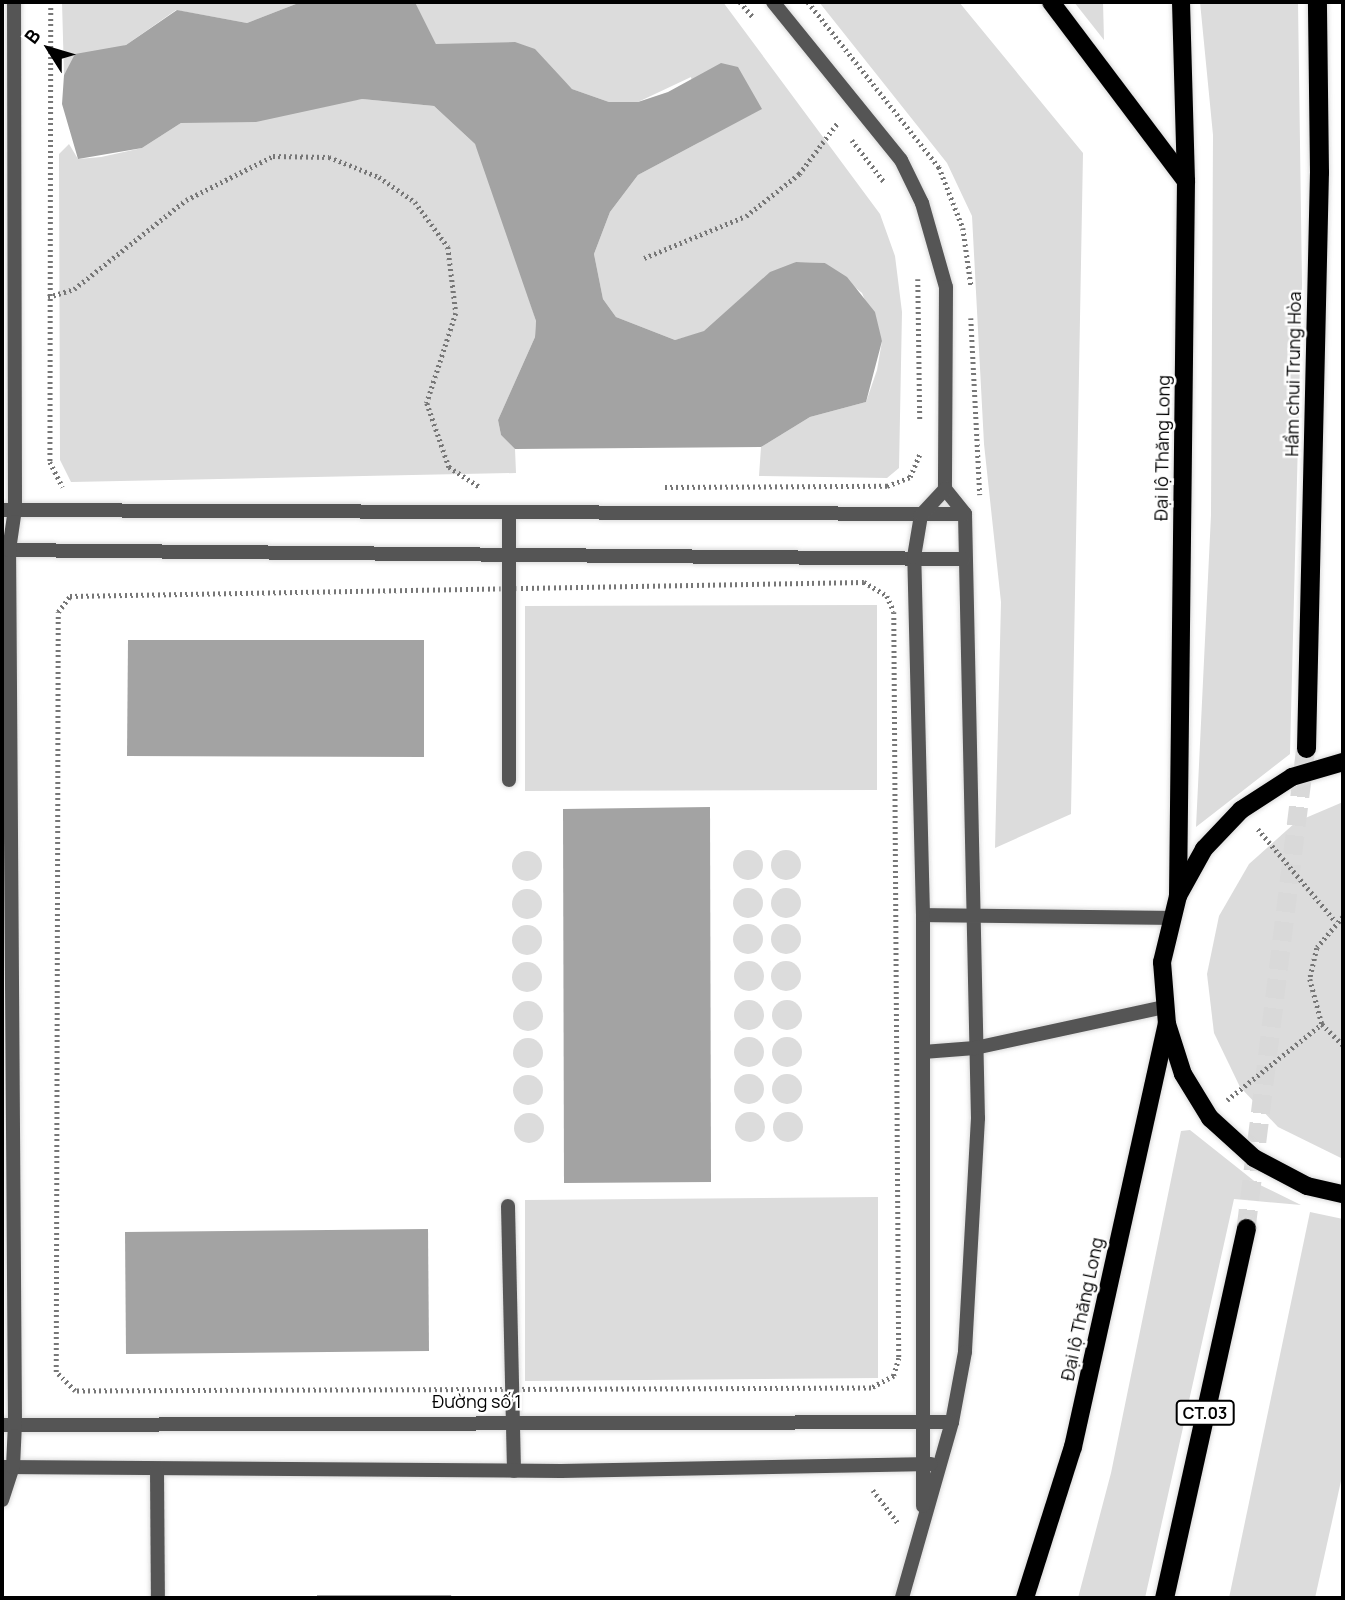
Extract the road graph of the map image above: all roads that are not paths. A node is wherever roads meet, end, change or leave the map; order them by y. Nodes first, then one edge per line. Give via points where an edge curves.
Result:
1 (14, 2) edge
2 (772, 2) edge
3 (1051, 2) edge
4 (1181, 2) edge
5 (1317, 2) edge
6 (1186, 181) junction
7 (945, 489) junction
8 (8, 509) edge
9 (509, 513) junction
10 (965, 514) junction
11 (921, 515) junction
12 (5, 550) edge
13 (509, 554) junction
14 (914, 557) junction
15 (964, 559) junction
16 (1306, 748) tunnel mouth
17 (1343, 762) edge
18 (509, 780) dead end
19 (1178, 896) junction
20 (970, 914) junction
21 (923, 915) junction
22 (1170, 918) junction
23 (1165, 1016) junction
24 (975, 1048) junction
25 (923, 1052) junction
26 (1343, 1194) edge
27 (508, 1206) dead end
28 (1245, 1228) tunnel mouth
29 (926, 1418) junction
30 (513, 1419) junction
31 (952, 1422) junction
32 (8, 1424) edge
33 (942, 1458) junction
34 (7, 1467) edge
35 (924, 1467) junction
36 (157, 1469) junction
37 (514, 1471) junction
38 (2, 1500) edge
39 (922, 1528) junction
40 (158, 1598) edge
41 (902, 1598) edge
42 (1025, 1598) edge
43 (1164, 1598) edge

1 - 8 lane
2 - 7 lane via 901,160 934,237 946,287
3 - 6 main road
4 - 6 main road, Đại lộ Thăng Long
5 - 16 highway, Hầm chui Trung Hòa
6 - 19 main road, Đại lộ Thăng Long
7 - 10 lane
7 - 11 lane
8 - 9 lane
8 - 12 lane
9 - 11 lane
9 - 13 lane
10 - 11 lane
10 - 15 lane
11 - 14 lane
12 - 13 lane
12 - 32 lane
13 - 14 lane
13 - 18 lane
14 - 15 lane
14 - 21 lane
15 - 20 lane
17 - 19 main road via 1292,777 1241,810 1205,849
19 - 22 main road
20 - 21 lane
20 - 22 lane
20 - 24 lane
21 - 25 lane
22 - 23 main road
23 - 24 lane
23 - 26 main road via 1183,1074 1210,1118 1254,1158 1307,1186
23 - 42 main road, Đại lộ Thăng Long via 1073,1447
24 - 25 lane
24 - 31 lane via 978,1118 965,1352
25 - 29 lane
27 - 30 lane
28 - 43 highway, CT.03
29 - 30 lane, Đường số 1
29 - 31 lane, Đường số 1
29 - 35 lane
30 - 32 lane, Đường số 1
30 - 37 lane
31 - 33 lane
32 - 34 lane
33 - 35 lane
33 - 39 lane
34 - 36 lane
34 - 38 lane
35 - 37 lane
35 - 39 lane
36 - 37 lane
36 - 40 lane
39 - 41 lane

